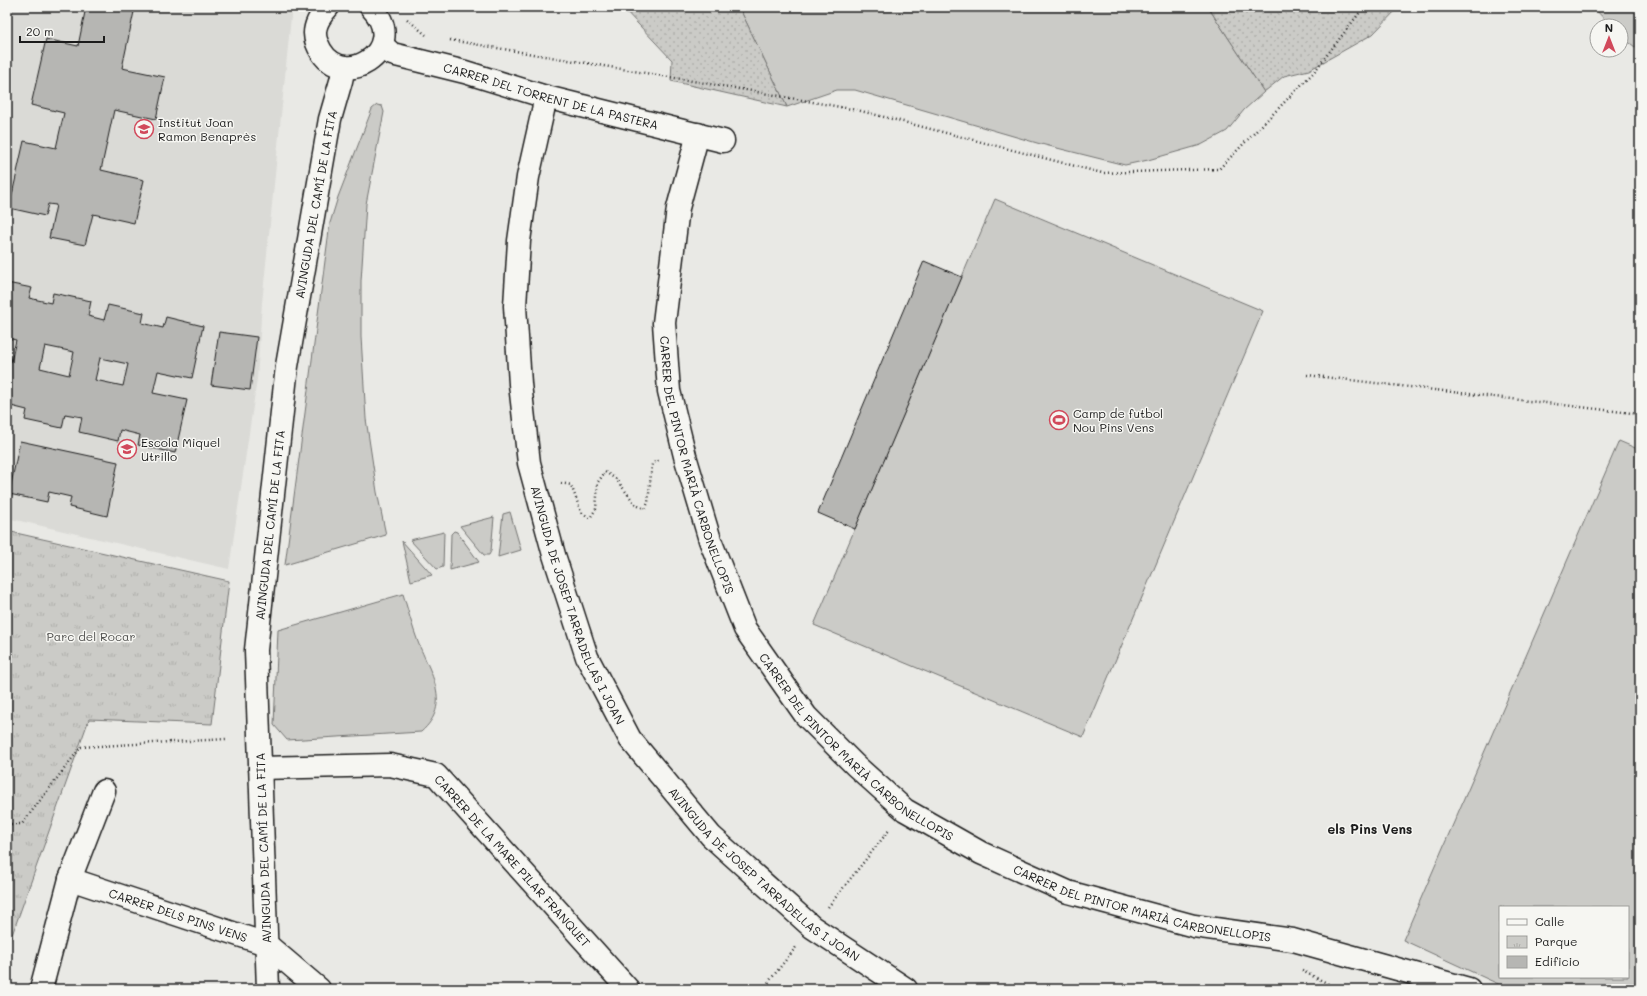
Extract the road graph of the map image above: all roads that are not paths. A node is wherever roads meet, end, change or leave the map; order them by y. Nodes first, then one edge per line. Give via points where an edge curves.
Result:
1 (328, 7) edge
2 (372, 7) edge
3 (382, 45) junction
4 (344, 67) junction
5 (546, 97) junction
6 (698, 134) junction
7 (723, 141) dead end
8 (260, 768) junction
9 (104, 791) dead end
10 (70, 879) junction
11 (266, 944) junction
12 (41, 989) edge
13 (268, 989) edge
14 (319, 989) edge
15 (628, 989) edge
16 (906, 989) edge
17 (1469, 989) edge

1 - 4 street via 320,15 315,28 315,39 326,59
2 - 3 street via 382,24
3 - 4 street via 375,56 364,64
3 - 5 street, CARRER DEL TORRENT DE LA PASTERA via 392,54 465,72
4 - 8 street, AVINGUDA DEL CAMÍ DE LA FITA via 330,118 287,366 256,650
5 - 6 street, CARRER DEL TORRENT DE LA PASTERA
5 - 16 street, AVINGUDA DE JOSEP TARRADELLAS I JOAN via 528,177 519,241 515,306 521,392 529,463 554,554 587,657 630,739 711,836 812,928
6 - 7 street, CARRER DEL TORRENT DE LA PASTERA
6 - 17 street, CARRER DEL PINTOR MARIÀ CARBONELLOPIS via 678,208 664,322 669,391 710,540 745,629 806,716 855,766 905,810 981,853 1068,892 1194,926 1292,940
8 - 11 street, AVINGUDA DEL CAMÍ DE LA FITA
8 - 15 street, CARRER DE LA MARE PILAR FRANQUET via 390,766 436,775
9 - 10 street
10 - 11 street, CARRER DELS PINS VENS
10 - 12 street
11 - 13 street, AVINGUDA DEL CAMÍ DE LA FITA
11 - 14 street, CARRER DELS PINS VENS

